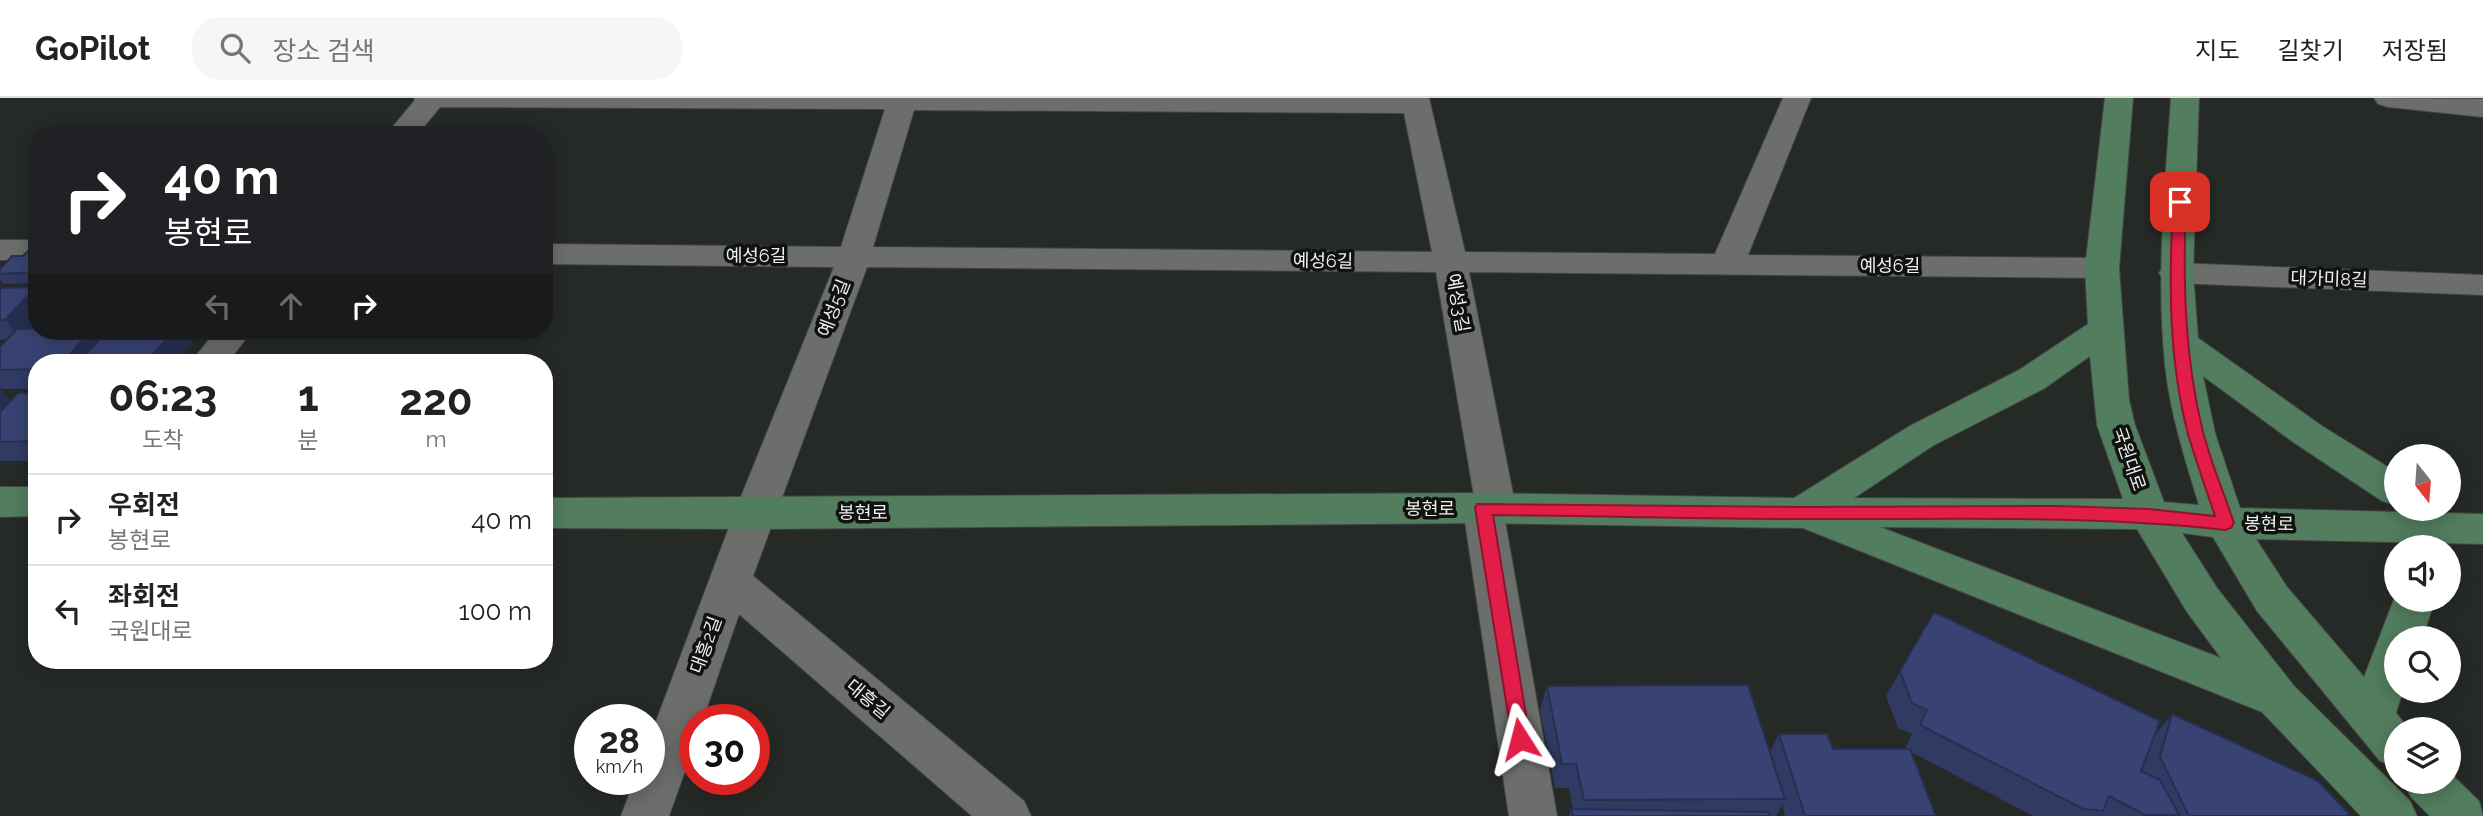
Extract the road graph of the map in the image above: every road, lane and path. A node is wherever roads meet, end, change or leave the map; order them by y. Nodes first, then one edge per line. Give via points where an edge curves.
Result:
1 (430, 98) edge
2 (1797, 98) edge
3 (2119, 98) edge
4 (2185, 98) edge
5 (2388, 98) edge
6 (903, 99) edge
7 (1415, 101) edge
8 (2483, 108) edge
9 (408, 126) edge
10 (0, 250) edge
11 (28, 250) edge
12 (553, 254) edge
13 (854, 257) junction
14 (1451, 262) junction
15 (1727, 265) junction
16 (2102, 268) junction
17 (2176, 273) junction
18 (2483, 285) edge
19 (2106, 328) junction
20 (227, 340) edge
21 (2181, 343) junction
22 (216, 354) edge
23 (2384, 483) edge
24 (28, 501) edge
25 (0, 502) edge
26 (1490, 508) junction
27 (553, 513) edge
28 (1801, 513) junction
29 (754, 514) junction
30 (2149, 515) junction
31 (2225, 523) junction
32 (2451, 528) edge
33 (730, 581) junction
34 (2278, 699) junction
35 (2384, 732) edge
36 (2440, 794) edge
37 (645, 816) edge
38 (1007, 816) edge
39 (1532, 816) edge
40 (2393, 816) edge
41 (2462, 816) edge

1 - 6 street
1 - 9 street
2 - 15 street
3 - 16 street, 국원대로
4 - 17 street
5 - 8 street
6 - 7 street
6 - 13 street, 예성5길
7 - 14 street, 예성3길
10 - 11 street
12 - 13 street, 예성6길
13 - 14 street, 예성6길
13 - 29 street, 예성5길
14 - 15 street, 예성6길
14 - 26 street, 예성3길
15 - 16 street, 예성6길
16 - 19 street, 국원대로
17 - 18 street, 대가미8길
17 - 21 street
19 - 28 street via 2032,379 1921,436
19 - 30 street, 국원대로 via 2116,425
20 - 22 street
21 - 23 street
21 - 31 street via 2196,433
24 - 25 street
26 - 28 street, 봉현로
26 - 29 street, 봉현로
26 - 39 street, 예성3길
27 - 29 street, 봉현로
28 - 30 street, 봉현로
28 - 34 street
29 - 33 street, 대흥2길
30 - 31 street, 봉현로
30 - 34 street, 국원대로 via 2202,600
31 - 32 street, 봉현로
31 - 35 street via 2272,599
33 - 37 street, 대흥2길
33 - 38 street, 대흥길
34 - 40 street, 국원대로
36 - 41 street

